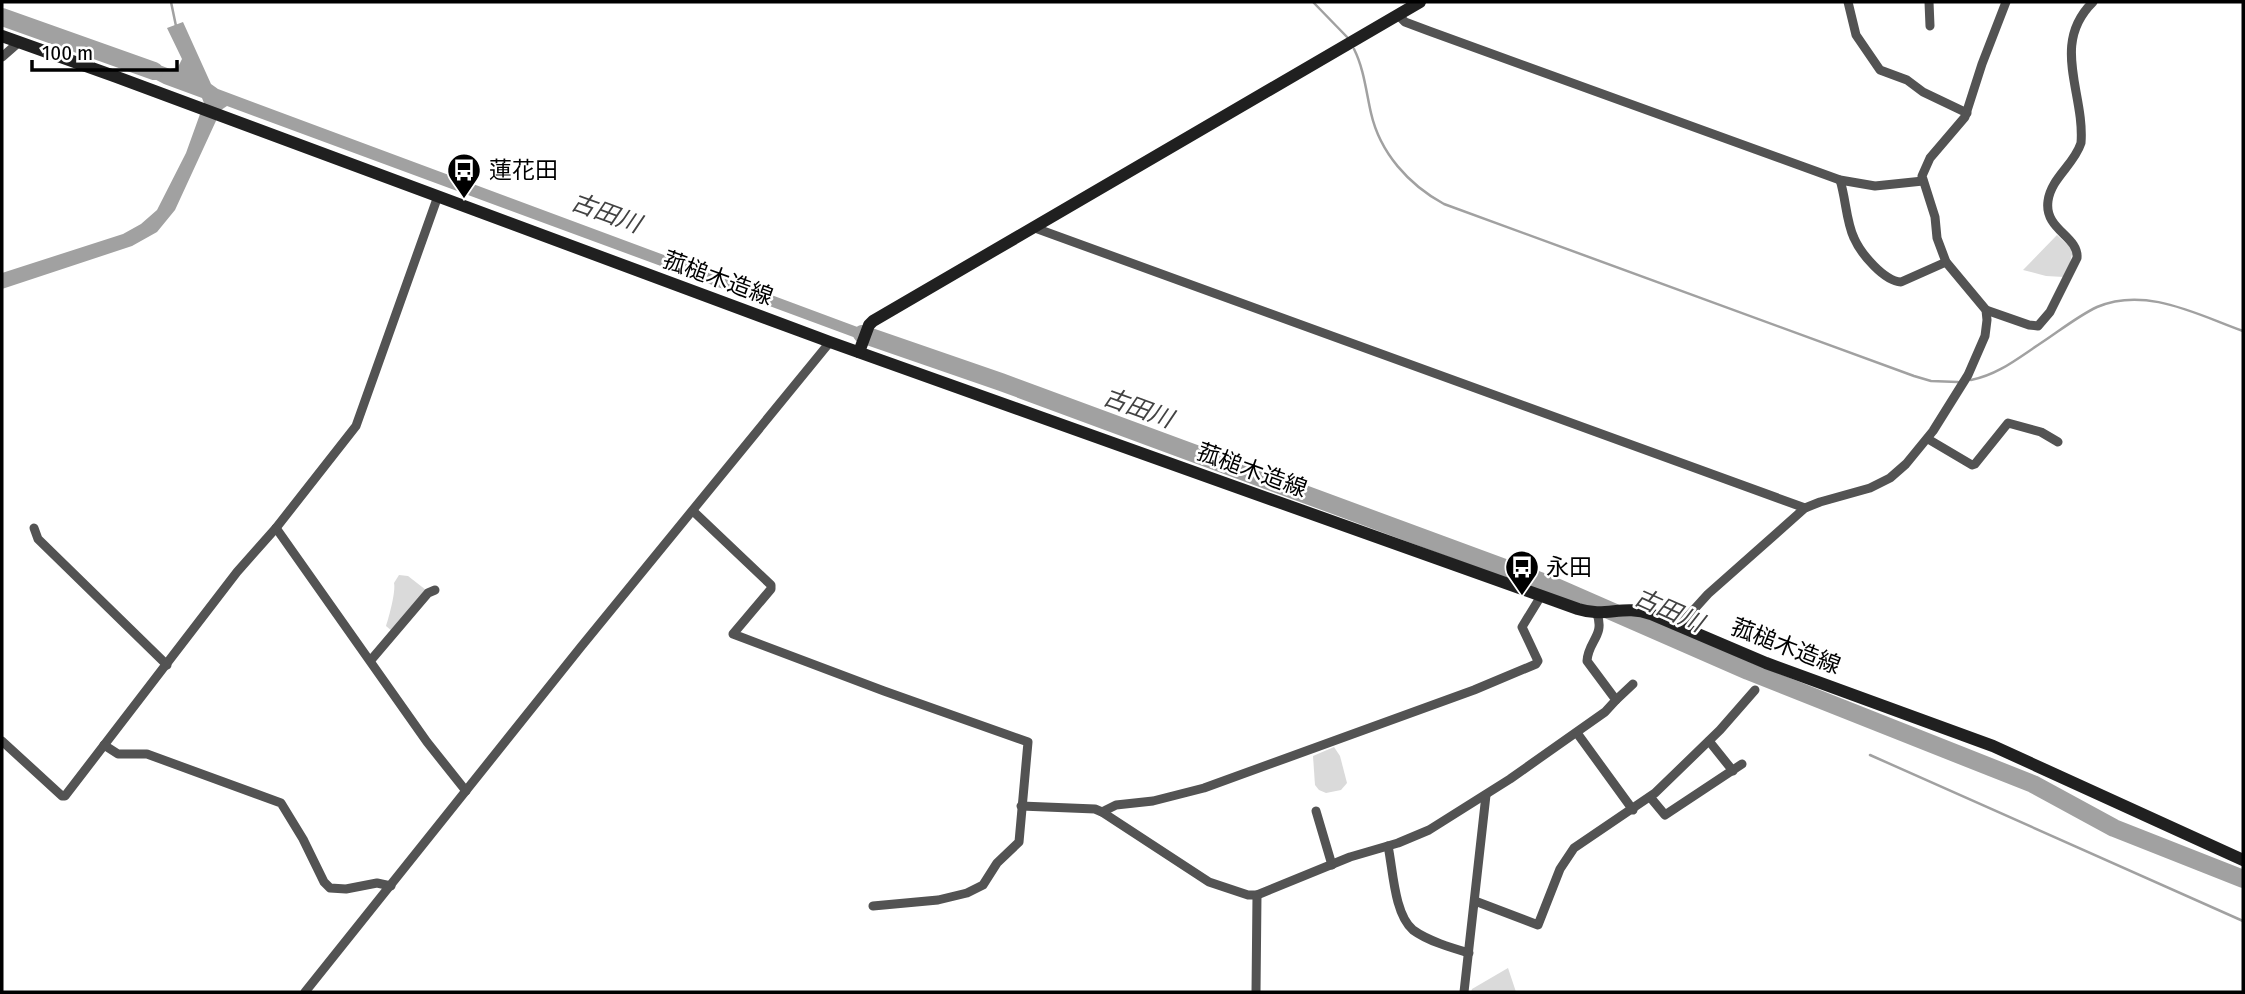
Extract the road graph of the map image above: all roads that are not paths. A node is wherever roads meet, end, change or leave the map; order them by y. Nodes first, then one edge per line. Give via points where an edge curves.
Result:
1 (1420, 2) edge
2 (1848, 2) edge
3 (1929, 2) edge
4 (2006, 2) edge
5 (2093, 2) edge
6 (1398, 15) junction
7 (1930, 26) dead end
8 (2, 36) edge
9 (18, 43) junction
10 (2, 57) edge
11 (1967, 113) junction
12 (1840, 180) junction
13 (1923, 181) junction
14 (438, 196) junction
15 (1035, 228) junction
16 (1946, 262) junction
17 (1986, 310) junction
18 (830, 342) junction
19 (860, 348) junction
20 (1928, 439) junction
21 (2058, 442) dead end
22 (1805, 508) junction
23 (693, 512) junction
24 (34, 528) dead end
25 (276, 528) junction
26 (435, 590) dead end
27 (1541, 596) junction
28 (1598, 614) junction
29 (1679, 626) junction
30 (371, 660) junction
31 (167, 665) junction
32 (1633, 684) dead end
33 (1755, 690) dead end
34 (1616, 700) junction
35 (1577, 733) junction
36 (2, 741) edge
37 (1709, 741) junction
38 (104, 745) junction
39 (1742, 764) dead end
40 (1733, 771) junction
41 (466, 791) junction
42 (1486, 795) junction
43 (1650, 797) junction
44 (1021, 806) junction
45 (1633, 810) junction
46 (1316, 811) dead end
47 (1102, 812) junction
48 (1388, 846) junction
49 (2243, 860) edge
50 (1332, 865) junction
51 (391, 886) junction
52 (1257, 895) junction
53 (1475, 901) junction
54 (873, 906) dead end
55 (1469, 953) junction
56 (305, 992) edge
57 (1256, 992) edge
58 (1465, 992) edge

1 - 6 main road
2 - 11 street via 1856,35 1880,70
3 - 7 street
4 - 11 street
5 - 17 street via 2078,22 2071,46 2081,143 2054,184 2048,206 2052,221 2077,250 2077,258 2038,326
6 - 12 street via 1429,31
6 - 15 main road
8 - 9 main road, 菰槌木造線
9 - 10 street
9 - 14 main road, 菰槌木造線
11 - 13 street via 1925,166
12 - 13 street via 1875,186
12 - 16 street via 1854,238 1886,275 1901,282
13 - 16 street
14 - 18 main road, 菰槌木造線
14 - 25 street via 360,418
15 - 19 main road via 869,325
15 - 22 street
16 - 17 street
17 - 20 street via 1987,328 1976,360
18 - 19 main road, 菰槌木造線
18 - 23 street
19 - 27 main road, 菰槌木造線
20 - 21 street via 1972,465 2008,423
20 - 22 street via 1881,483
22 - 29 street via 1708,594
23 - 41 street
23 - 44 street via 771,585 733,634 1028,742
24 - 31 street via 38,539
25 - 30 street
25 - 31 street
26 - 30 street
27 - 28 main road, 菰槌木造線
27 - 47 street via 1522,627 1536,664 1224,781
28 - 29 main road, 菰槌木造線 via 1640,610
28 - 34 street via 1600,630 1587,661
29 - 49 main road, 菰槌木造線 via 1766,663 1993,746
30 - 41 street
31 - 38 street
32 - 34 street
33 - 37 street
34 - 35 street
35 - 42 street
35 - 45 street
36 - 38 street via 62,796
37 - 40 street
37 - 43 street
38 - 51 street via 118,754 147,754 281,803 330,887
39 - 40 street
40 - 43 street via 1665,814
41 - 51 street
42 - 48 street via 1429,830
42 - 53 street
43 - 45 street
44 - 47 street
44 - 54 street via 1019,842 983,884 938,900
45 - 53 street via 1570,853 1538,925
46 - 50 street
47 - 52 street via 1209,882
48 - 50 street
48 - 55 street via 1394,886 1411,927
50 - 52 street
51 - 56 street
52 - 57 street
53 - 55 street
55 - 58 street

